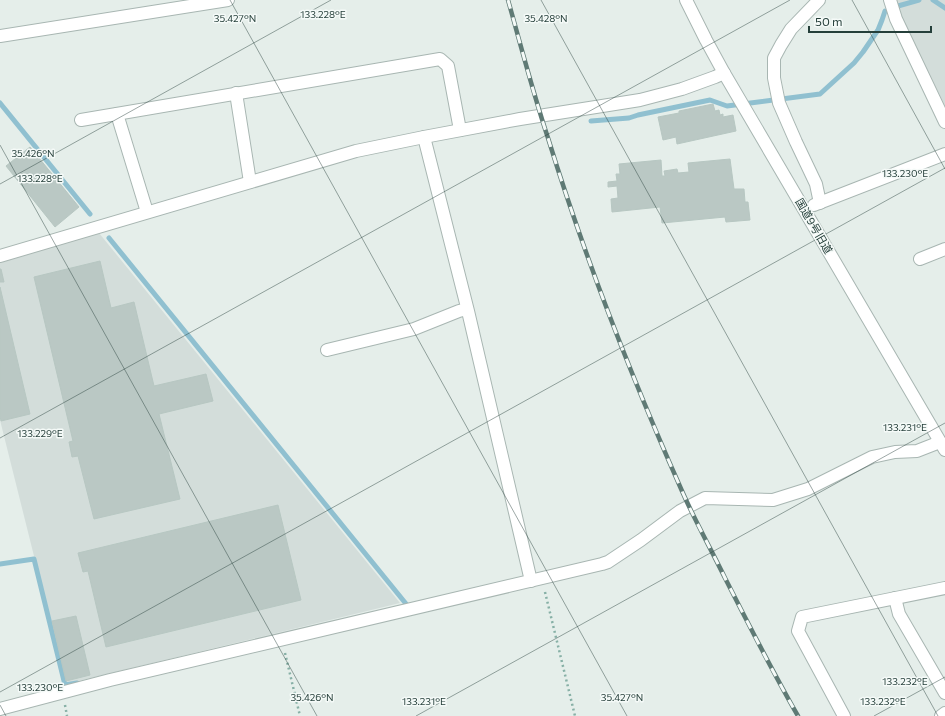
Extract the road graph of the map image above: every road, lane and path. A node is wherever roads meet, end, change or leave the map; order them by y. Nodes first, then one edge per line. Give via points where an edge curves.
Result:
1 (228, 0) edge
2 (686, 0) edge
3 (820, 0) edge
4 (890, 0) edge
5 (0, 36) edge
6 (724, 72) junction
7 (236, 94) junction
8 (117, 114) junction
9 (81, 120) dead end
10 (945, 122) edge
11 (460, 130) junction
12 (424, 136) junction
13 (945, 154) edge
14 (250, 182) junction
15 (820, 202) junction
16 (804, 208) junction
17 (147, 212) junction
18 (945, 249) edge
19 (0, 256) edge
20 (920, 259) dead end
21 (467, 309) junction
22 (327, 350) dead end
23 (943, 446) edge
24 (536, 580) junction
25 (945, 588) edge
26 (895, 598) junction
27 (282, 641) junction
28 (945, 694) edge
29 (0, 709) edge
30 (945, 713) edge
31 (300, 716) edge
32 (575, 716) edge
33 (844, 716) edge
34 (940, 716) edge

1 - 5 street
2 - 6 street, 国道9号旧道
3 - 15 street via 791,30 774,58 778,100 816,184
4 - 10 street via 896,20
6 - 11 street via 682,89 640,100
6 - 16 street, 国道9号旧道
7 - 8 street
7 - 11 street via 440,59 448,66
7 - 14 street
8 - 9 street
8 - 17 street
11 - 12 street
12 - 14 street via 356,151
12 - 21 street
13 - 15 street
14 - 17 street
15 - 16 street
16 - 23 street, 国道9号旧道
17 - 19 street
18 - 20 street
21 - 22 street via 414,329
21 - 24 street
23 - 24 street via 872,457 808,489 773,500 705,498 680,511 608,562
24 - 27 street
24 - 32 path
25 - 26 street
26 - 28 street via 899,614
26 - 33 street via 802,617 798,631
27 - 29 street via 110,680
27 - 31 path
30 - 34 street

